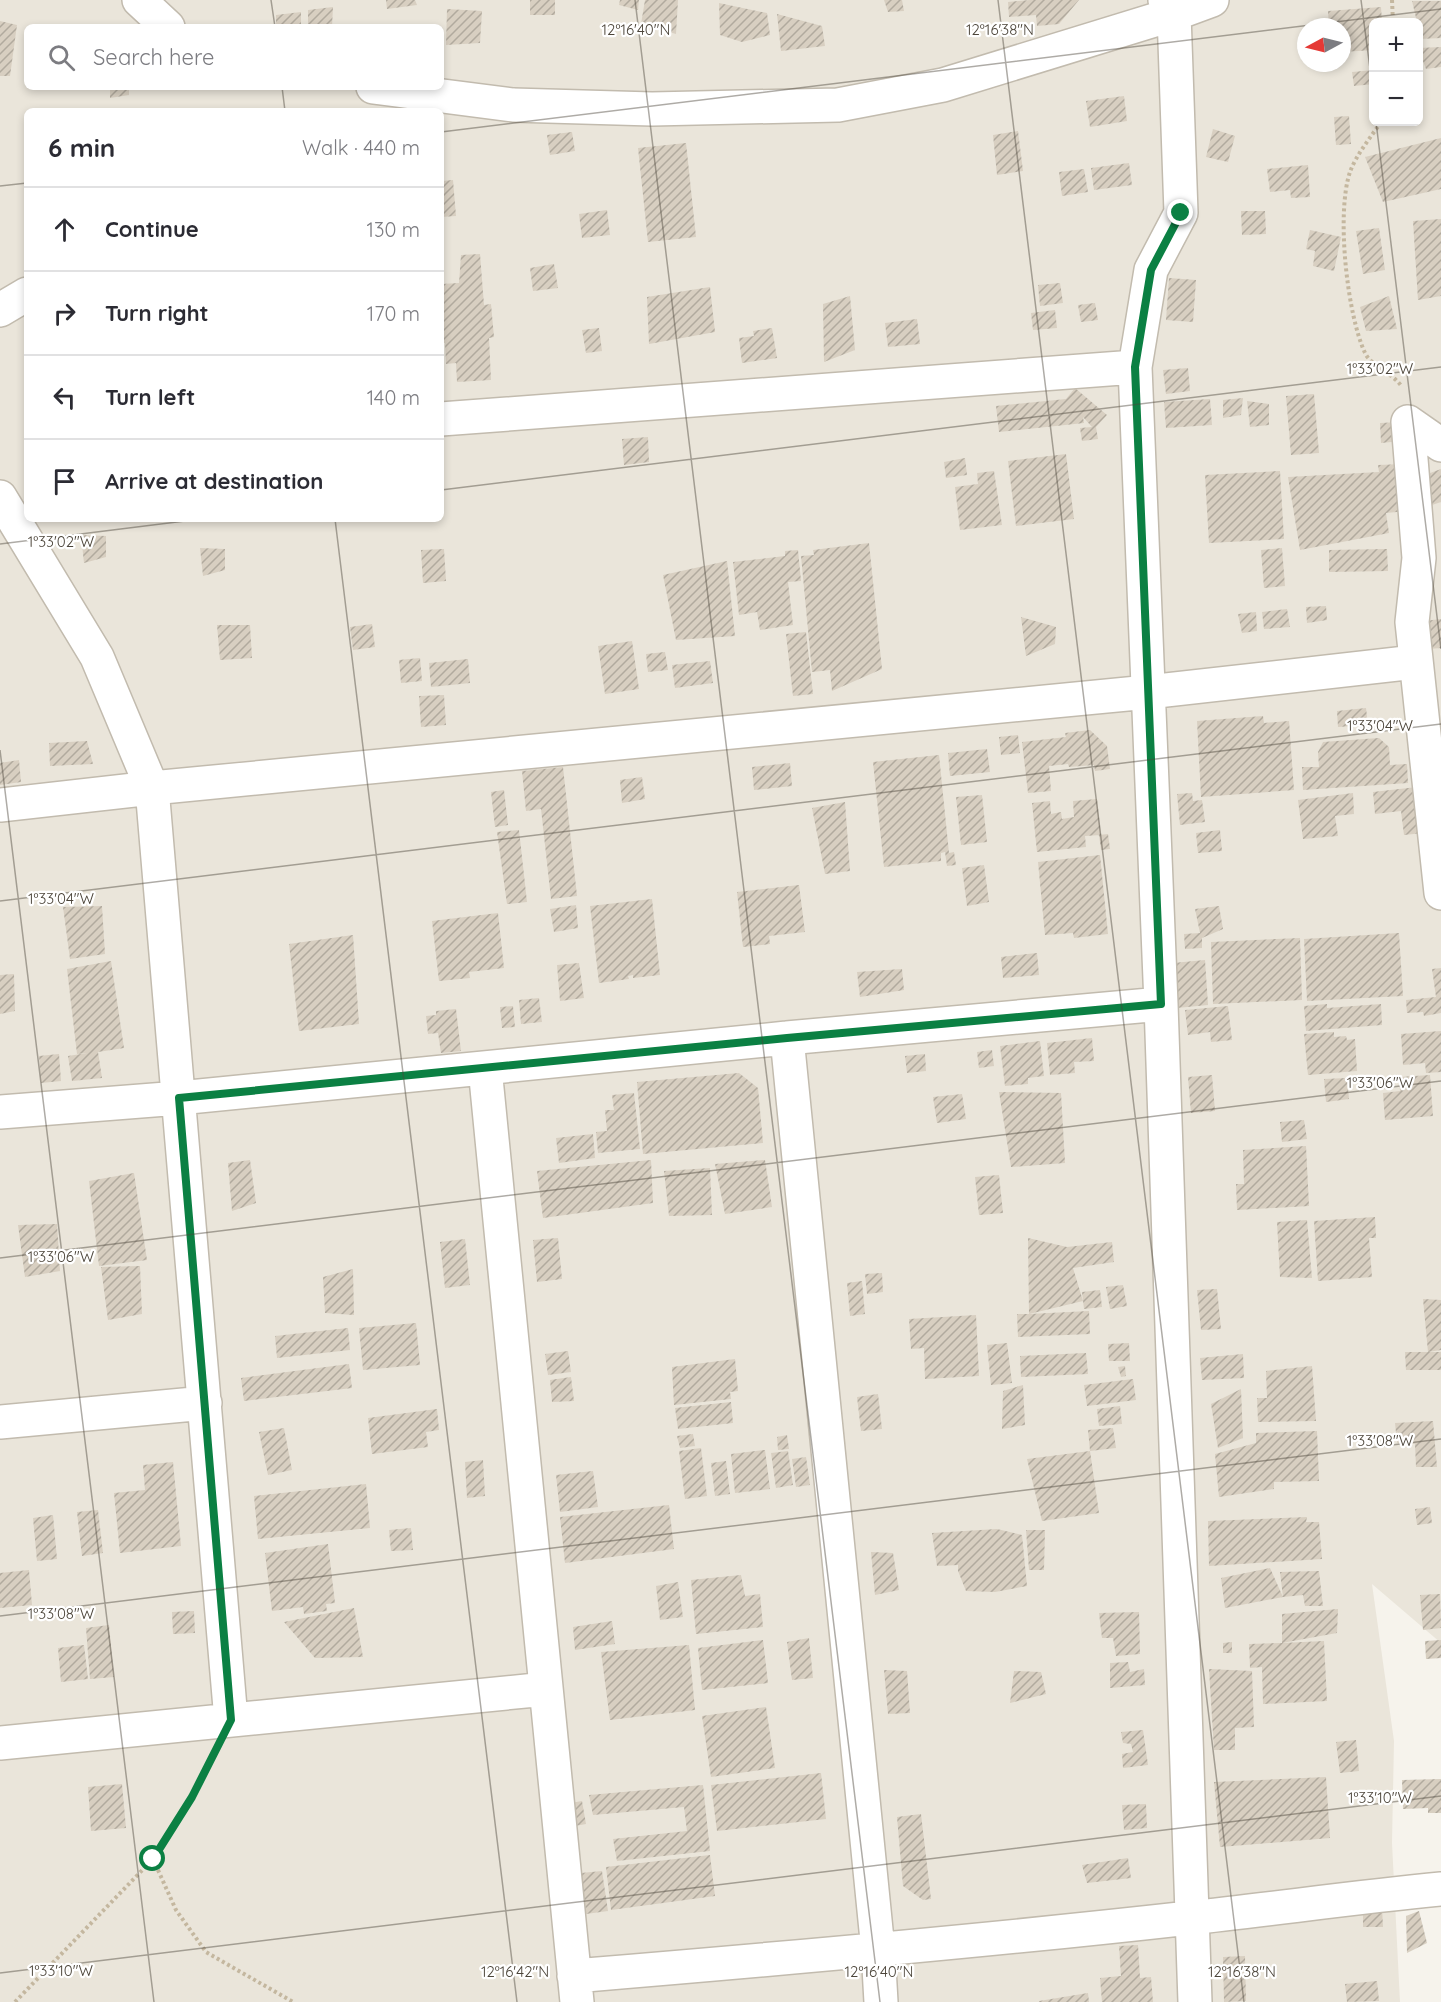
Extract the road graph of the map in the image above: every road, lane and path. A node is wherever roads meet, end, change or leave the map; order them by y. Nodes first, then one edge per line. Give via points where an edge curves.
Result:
1 (139, 0) edge
2 (1212, 0) edge
3 (1392, 0) edge
4 (1170, 7) edge
5 (1393, 18) edge
6 (165, 24) edge
7 (396, 90) edge
8 (1378, 126) edge
9 (24, 296) edge
10 (0, 310) edge
11 (1135, 367) junction
12 (444, 419) edge
13 (1408, 422) junction
14 (1441, 445) edge
15 (0, 497) edge
16 (1415, 662) junction
17 (1148, 692) junction
18 (152, 788) junction
19 (0, 805) edge
20 (1441, 893) edge
21 (1161, 1004) junction
22 (787, 1038) junction
23 (485, 1068) junction
24 (179, 1098) junction
25 (0, 1112) edge
26 (205, 1402) junction
27 (0, 1422) edge
28 (546, 1689) junction
29 (231, 1720) junction
30 (0, 1743) edge
31 (153, 1859) junction
32 (1441, 1889) edge
33 (1191, 1918) junction
34 (878, 1950) junction
35 (576, 1989) edge
36 (15, 2002) edge
37 (293, 2002) edge
38 (881, 2002) edge
39 (1195, 2002) edge

1 - 6 street
2 - 4 street
3 - 5 path
4 - 7 street via 943,85 838,105 652,109 513,105
4 - 11 street via 1181,213 1151,270
8 - 13 path via 1350,169 1344,191 1349,299 1366,356 1396,378 1408,396
9 - 10 street
11 - 12 street
11 - 17 street
13 - 14 street
13 - 16 street via 1419,558 1412,622
15 - 18 street via 97,657
16 - 17 street
16 - 20 street
17 - 18 street
17 - 21 street
18 - 19 street
18 - 24 street
21 - 22 street
21 - 33 street
22 - 23 street
22 - 34 street
23 - 24 street
23 - 28 street
24 - 25 street
24 - 26 street
26 - 27 street
26 - 29 street
28 - 29 street
28 - 35 street
29 - 30 street
29 - 31 path via 192,1797
31 - 36 path
31 - 37 path via 176,1910 206,1952
32 - 33 street
33 - 34 street
33 - 39 street
34 - 35 street
34 - 38 street

